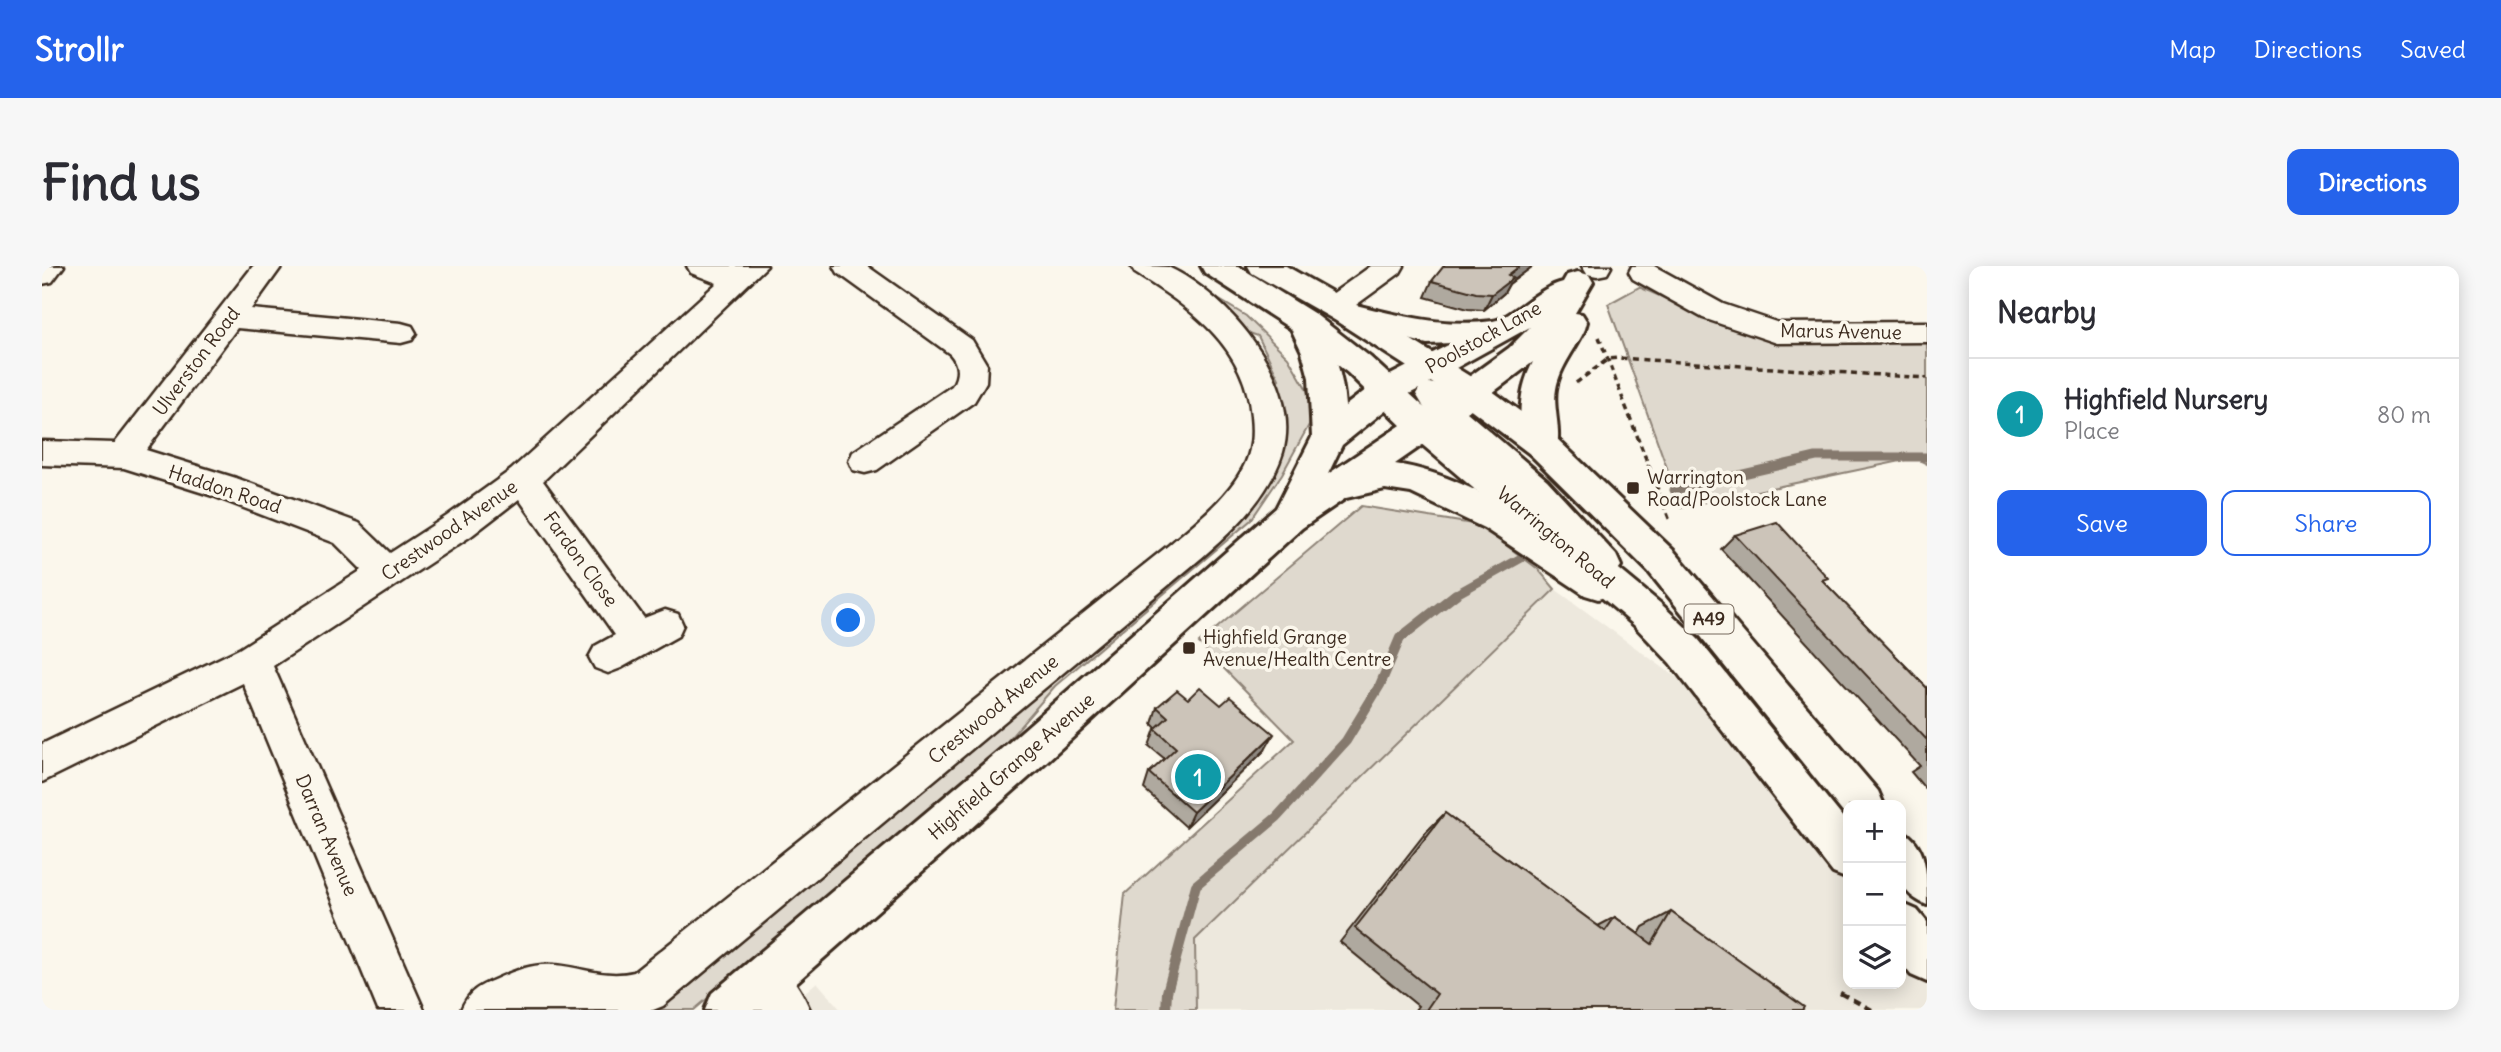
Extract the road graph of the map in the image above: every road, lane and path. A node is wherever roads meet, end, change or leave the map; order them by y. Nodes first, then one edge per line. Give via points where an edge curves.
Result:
1 (50, 266) edge
2 (268, 266) edge
3 (701, 266) edge
4 (848, 266) edge
5 (1145, 266) edge
6 (1216, 266) edge
7 (1263, 266) edge
8 (1390, 266) edge
9 (1592, 270) edge
10 (1643, 271) dead end
11 (746, 273) edge
12 (42, 275) edge
13 (1340, 309) junction
14 (230, 317) junction
15 (1304, 322) junction
16 (1503, 330) junction
17 (402, 332) dead end
18 (1927, 332) edge
19 (1608, 359) junction
20 (1431, 367) junction
21 (1927, 378) edge
22 (1575, 383) dead end
23 (1387, 391) junction
24 (1447, 410) junction
25 (1329, 437) junction
26 (1542, 445) junction
27 (42, 453) edge
28 (124, 457) junction
29 (865, 462) dead end
30 (523, 479) junction
31 (1331, 490) junction
32 (1289, 518) junction
33 (1674, 531) dead end
34 (388, 573) junction
35 (1647, 614) junction
36 (638, 640) dead end
37 (252, 660) junction
38 (42, 764) edge
39 (1859, 800) edge
40 (1843, 852) edge
41 (1906, 857) edge
42 (1927, 883) edge
43 (1906, 932) edge
44 (1927, 959) edge
45 (1840, 993) dead end
46 (776, 995) edge
47 (401, 1010) edge
48 (484, 1010) edge
49 (729, 1010) edge
50 (1872, 1010) edge

1 - 12 street
2 - 14 street, Ulverston Road
3 - 11 street
4 - 29 street via 961,347 972,362 971,383 962,394
5 - 48 street, Crestwood Avenue via 1214,313 1242,345 1254,368 1266,404 1269,434 1259,467 1239,499 1212,529 1140,589 647,990 609,999 565,988 520,990
6 - 15 main road, Warrington Road / A49
7 - 13 main road
8 - 13 street
9 - 16 main road, Poolstock Lane
9 - 24 main road, Poolstock Lane via 1554,322 1520,356
9 - 26 main road via 1569,332 1545,370 1536,417
10 - 18 street, Marus Avenue via 1713,311 1777,333
11 - 30 street, Crestwood Avenue
13 - 16 main road via 1427,333
13 - 20 main road
14 - 17 street
14 - 28 street, Ulverston Road
15 - 23 main road, Warrington Road / A49
15 - 25 main road via 1329,384
16 - 20 main road, Poolstock Lane
19 - 21 path
19 - 22 path
19 - 33 path
20 - 23 main road, Poolstock Lane
20 - 24 main road via 1427,380 1432,396
23 - 24 main road, Warrington Road / A49
23 - 25 main road, Highfield Grange Avenue
24 - 26 main road, Warrington Road / A49
24 - 31 main road, Highfield Grange Avenue
24 - 35 main road, Warrington Road / A49
25 - 32 main road, Highfield Grange Avenue
26 - 39 main road, Warrington Road / A49 via 1661,561
27 - 28 street, Haddon Road
28 - 34 street, Haddon Road via 224,487 347,533
30 - 34 street, Crestwood Avenue
30 - 36 street, Fardon Close
31 - 32 main road, Highfield Grange Avenue
31 - 35 main road via 1386,476 1432,485
32 - 46 main road, Highfield Grange Avenue via 1021,758
34 - 37 street, Crestwood Avenue
35 - 40 main road, Warrington Road / A49 via 1684,651
37 - 38 street, Crestwood Avenue
37 - 47 street, Darran Avenue
41 - 42 main road
43 - 44 main road
45 - 50 path
46 - 49 main road, Highfield Grange Avenue

